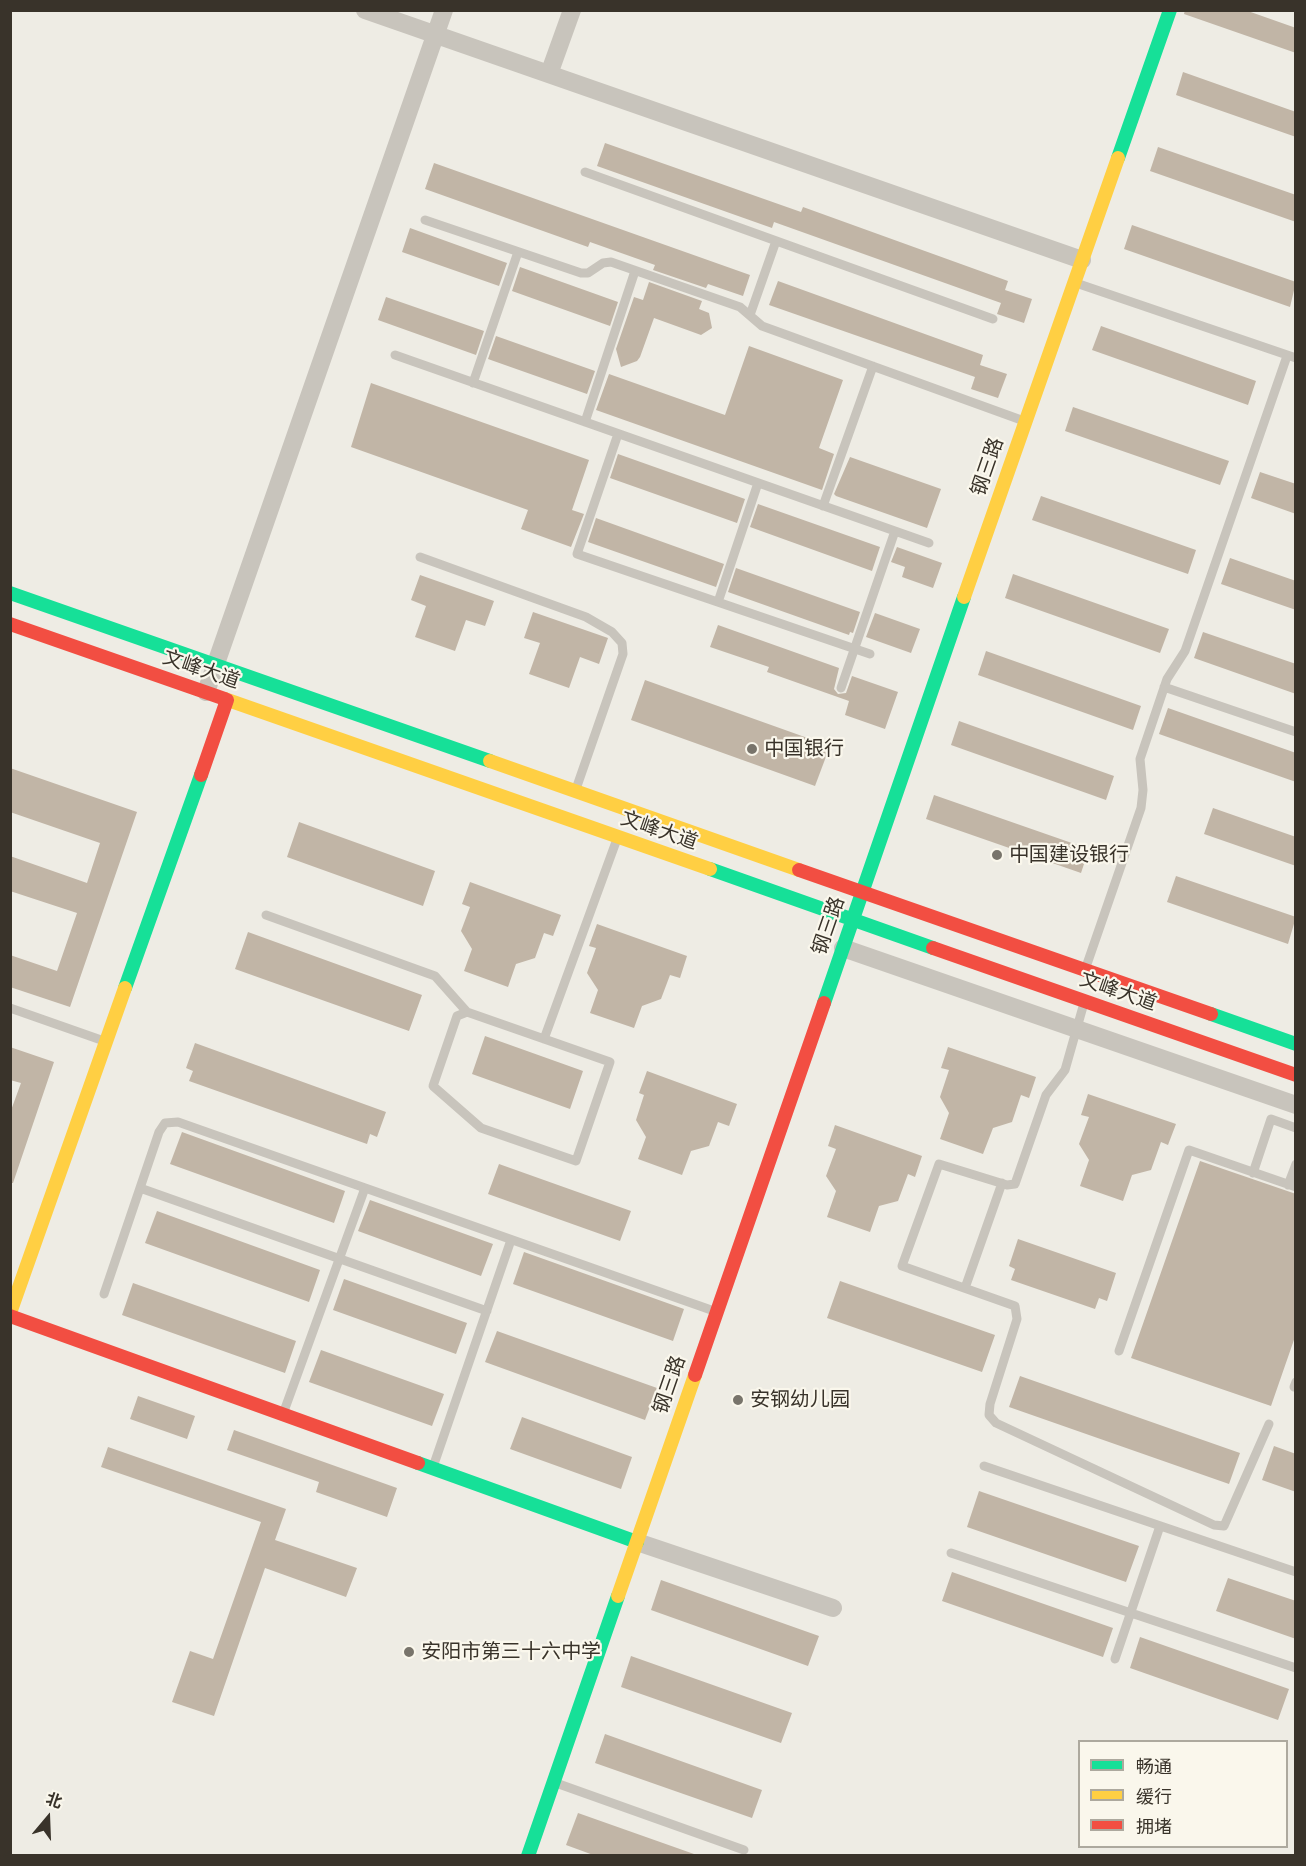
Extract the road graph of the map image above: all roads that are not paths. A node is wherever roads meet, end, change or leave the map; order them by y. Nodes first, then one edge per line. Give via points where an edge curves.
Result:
1 (365, 10) edge
2 (444, 10) edge
3 (572, 10) edge
4 (1170, 10) edge
5 (435, 35) junction
6 (549, 74) junction
7 (585, 172) dead end
8 (425, 220) dead end
9 (776, 241) junction
10 (518, 252) junction
11 (1082, 260) junction
12 (635, 271) junction
13 (1074, 282) junction
14 (750, 315) junction
15 (993, 319) dead end
16 (394, 355) dead end
17 (1291, 357) edge
18 (873, 366) junction
19 (473, 382) junction
20 (585, 422) junction
21 (1025, 422) junction
22 (618, 434) junction
23 (759, 483) junction
24 (823, 506) junction
25 (895, 531) junction
26 (928, 543) dead end
27 (420, 557) dead end
28 (10, 593) edge
29 (718, 602) junction
30 (10, 624) edge
31 (855, 648) junction
32 (870, 654) dead end
33 (216, 665) junction
34 (1164, 687) junction
35 (841, 688) dead end
36 (206, 692) junction
37 (227, 700) junction
38 (1296, 732) edge
39 (575, 791) junction
40 (617, 837) junction
41 (862, 891) junction
42 (266, 915) dead end
43 (852, 919) junction
44 (843, 948) junction
45 (1085, 970) junction
46 (1085, 1001) junction
47 (10, 1008) edge
48 (467, 1012) junction
49 (1077, 1029) junction
50 (544, 1039) junction
51 (106, 1042) junction
52 (1296, 1044) edge
53 (1296, 1075) edge
54 (1296, 1105) edge
55 (1292, 1126) edge
56 (1296, 1164) edge
57 (1253, 1173) junction
58 (1002, 1183) junction
59 (1292, 1186) edge
60 (140, 1188) junction
61 (365, 1188) junction
62 (511, 1239) junction
63 (339, 1259) junction
64 (965, 1288) junction
65 (104, 1294) dead end
66 (487, 1311) junction
67 (716, 1312) junction
68 (10, 1315) edge
69 (1119, 1351) dead end
70 (283, 1414) junction
71 (1269, 1424) dead end
72 (984, 1466) dead end
73 (432, 1468) junction
74 (1160, 1526) junction
75 (637, 1542) junction
76 (951, 1553) dead end
77 (1296, 1572) edge
78 (833, 1608) dead end
79 (1131, 1613) junction
80 (1115, 1659) dead end
81 (1296, 1668) edge
82 (554, 1782) junction
83 (744, 1850) dead end
84 (528, 1856) edge

1 - 5 street
2 - 5 street
3 - 6 street
4 - 11 street, 钢三路
5 - 6 street
5 - 33 street
6 - 11 street
7 - 9 lane
8 - 10 lane
9 - 14 lane
9 - 15 lane
10 - 12 lane via 581,273 611,262
10 - 19 lane
11 - 13 street, 钢三路
12 - 14 lane via 740,307
12 - 20 lane
13 - 17 lane
13 - 21 street, 钢三路
14 - 18 lane via 762,326
16 - 19 lane
17 - 34 lane via 1185,651
18 - 21 lane
18 - 24 lane
19 - 20 lane
20 - 22 lane
21 - 41 street, 钢三路
22 - 23 lane
22 - 29 lane via 577,554
23 - 24 lane
23 - 29 lane
24 - 25 lane
25 - 26 lane
25 - 31 lane
27 - 39 lane via 586,616 622,643 623,654
28 - 33 street, 文峰大道
29 - 31 lane
30 - 36 street, 文峰大道
31 - 32 lane
31 - 35 lane
33 - 36 street
33 - 39 street, 文峰大道
34 - 38 lane
34 - 45 lane via 1140,759 1141,808
36 - 37 street, 文峰大道
37 - 40 street, 文峰大道
37 - 51 street
39 - 41 street, 文峰大道
40 - 43 street, 文峰大道
40 - 50 lane
41 - 43 street, 钢三路
41 - 45 street, 文峰大道
42 - 48 lane via 435,976
43 - 44 street, 钢三路
43 - 46 street, 文峰大道
44 - 49 street
44 - 67 street, 钢三路
45 - 52 street, 文峰大道
46 - 49 lane
46 - 53 street, 文峰大道
47 - 51 lane
48 - 50 lane
48 - 50 lane via 457,1016 433,1086 481,1128 576,1161 610,1062
49 - 54 street
49 - 58 lane via 1065,1070 1046,1095 1015,1184
51 - 68 street
54 - 55 lane
55 - 57 lane via 1271,1119
56 - 59 lane
57 - 59 lane
57 - 69 lane via 1189,1150
58 - 64 lane
58 - 64 lane via 939,1164 902,1266
60 - 61 lane via 159,1132 165,1123 178,1122
60 - 63 lane
60 - 65 lane
61 - 62 lane
61 - 63 lane
62 - 66 lane
62 - 67 lane
63 - 66 lane
63 - 70 lane
64 - 71 lane via 1015,1306 1018,1312 990,1404 989,1415 996,1424 1215,1526 1224,1526
66 - 73 lane
67 - 75 street, 钢三路
68 - 70 street
70 - 73 street
72 - 74 lane
73 - 75 street
74 - 77 lane
74 - 79 lane
75 - 78 street
75 - 82 street, 钢三路
76 - 79 lane
79 - 80 lane
79 - 81 lane
82 - 83 lane
82 - 84 street, 钢三路

